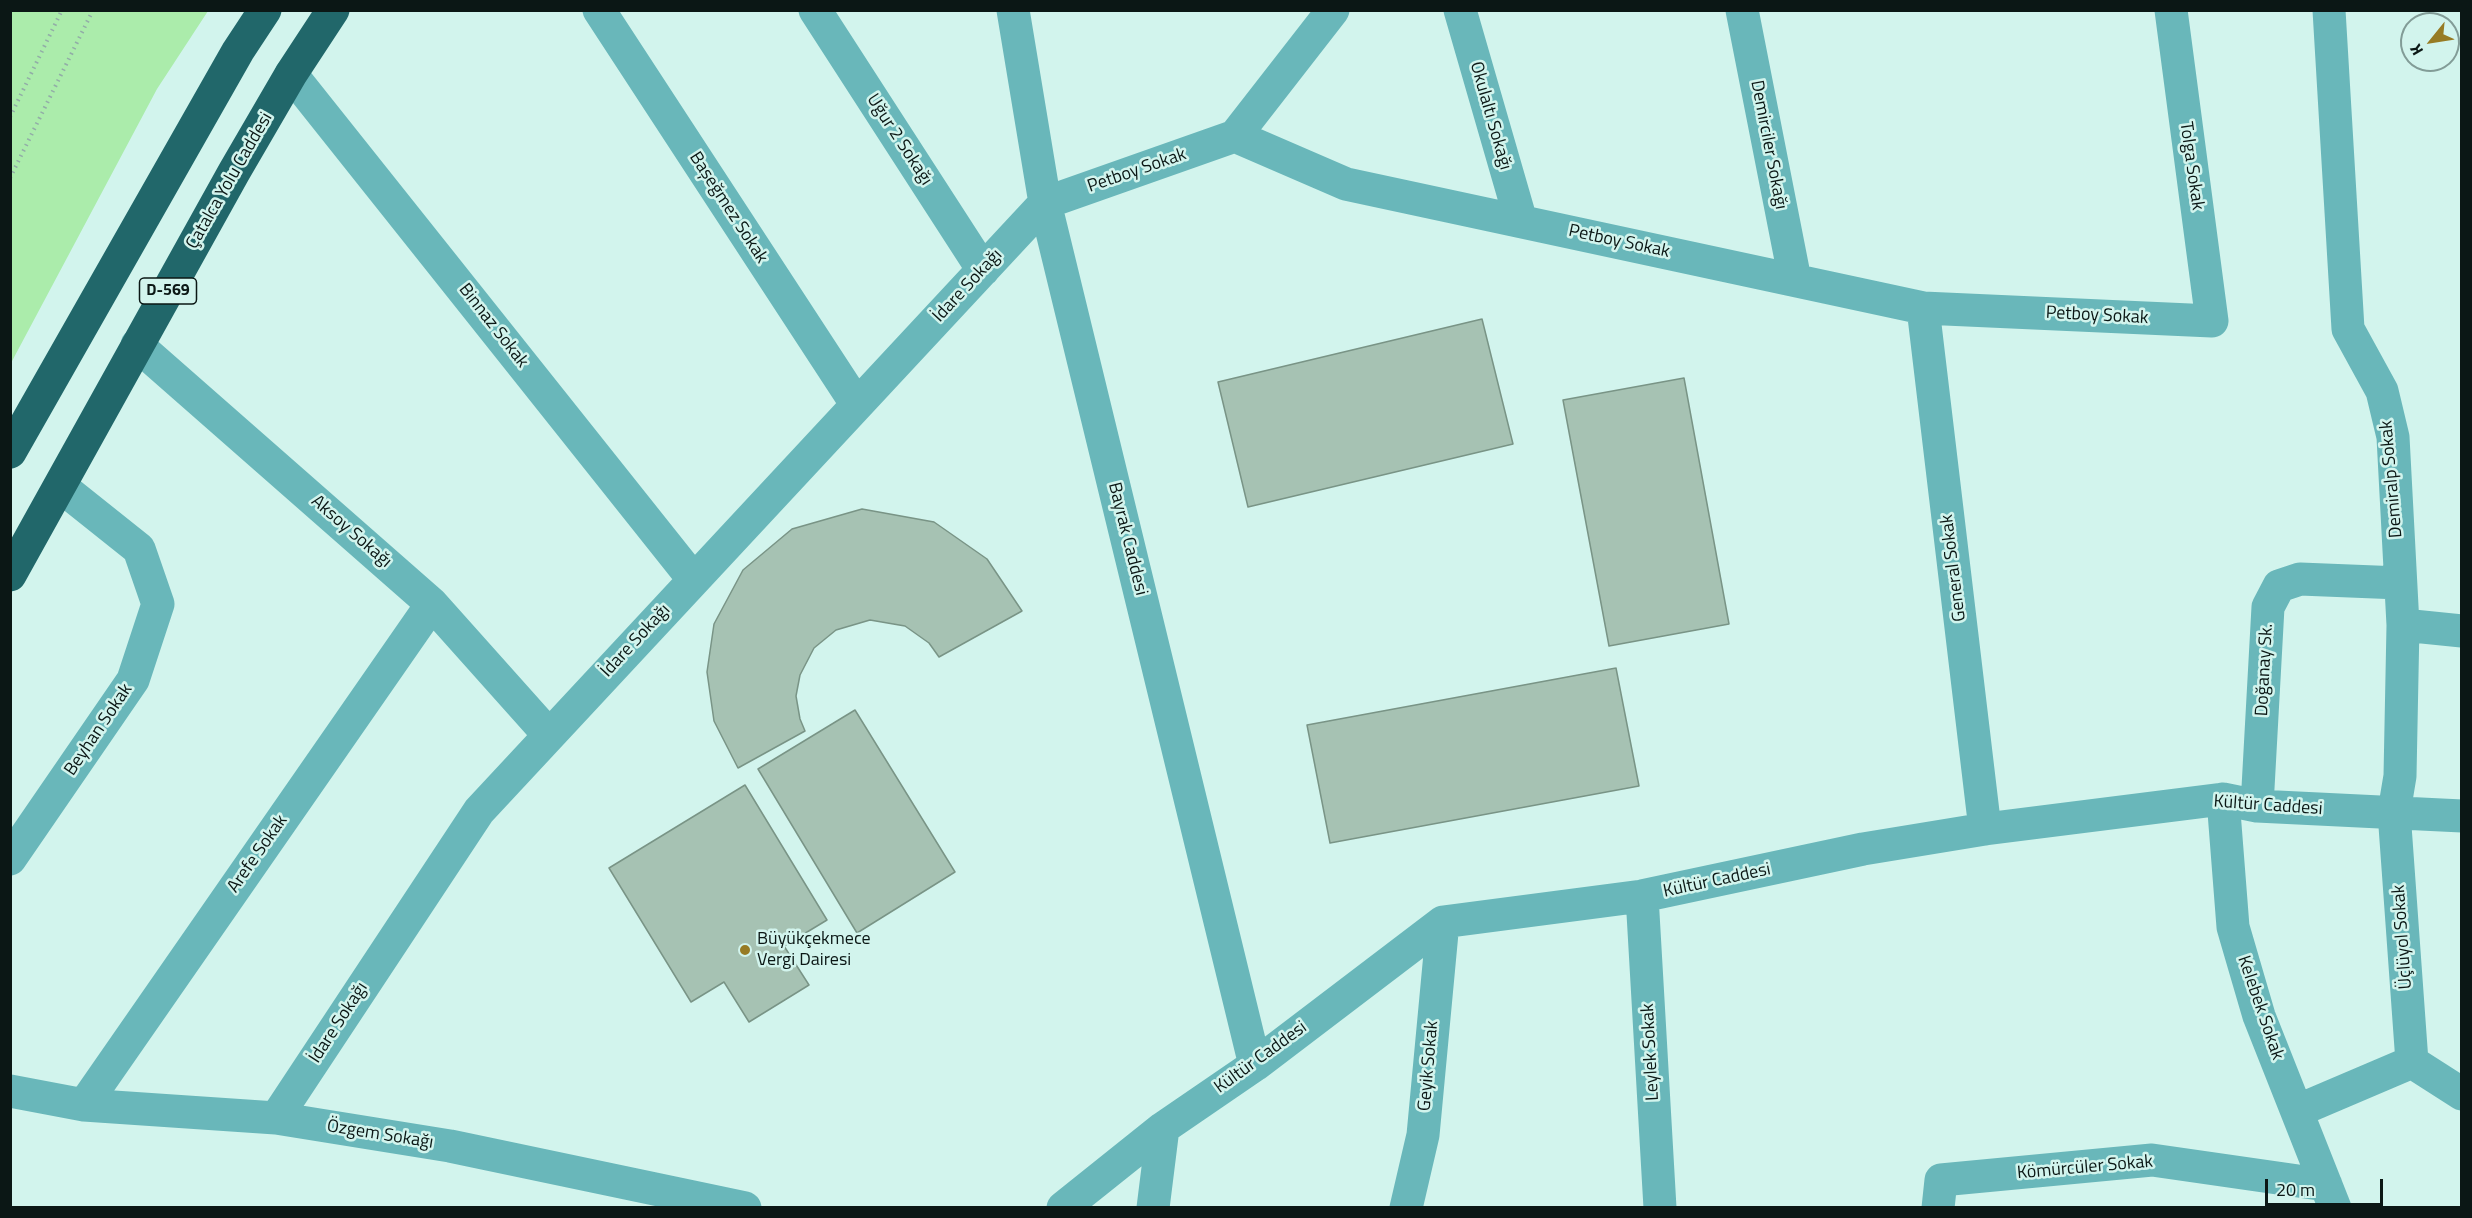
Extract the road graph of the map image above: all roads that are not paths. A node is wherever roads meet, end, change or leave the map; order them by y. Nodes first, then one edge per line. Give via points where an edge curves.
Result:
1 (265, 10) edge
2 (333, 10) edge
3 (599, 10) edge
4 (815, 10) edge
5 (1013, 10) edge
6 (1334, 10) edge
7 (1460, 10) edge
8 (1742, 10) edge
9 (2171, 10) edge
10 (2330, 10) edge
11 (291, 74) junction
12 (1234, 136) junction
13 (1045, 203) junction
14 (1521, 221) junction
15 (983, 270) junction
16 (1795, 280) junction
17 (1923, 308) junction
18 (2212, 321) joint
19 (138, 345) junction
20 (857, 405) junction
21 (10, 452) edge
22 (60, 486) junction
23 (10, 575) edge
24 (694, 580) junction
25 (2400, 583) junction
26 (432, 604) junction
27 (2403, 625) junction
28 (2462, 631) edge
29 (549, 735) junction
30 (2223, 799) junction
31 (2258, 806) junction
32 (2394, 812) junction
33 (2462, 816) edge
34 (1985, 828) junction
35 (10, 859) edge
36 (1642, 896) junction
37 (1443, 922) junction
38 (2412, 1062) junction
39 (1255, 1065) junction
40 (10, 1091) edge
41 (2462, 1094) edge
42 (84, 1105) junction
43 (2297, 1111) junction
44 (276, 1118) junction
45 (1163, 1128) junction
46 (2331, 1196) edge
47 (745, 1208) edge
48 (1063, 1208) edge
49 (1153, 1208) edge
50 (1406, 1208) edge
51 (1660, 1208) edge
52 (1938, 1208) edge

1 - 21 highway
2 - 11 highway, Çatalca Yolu Caddesi / D-569
3 - 20 street, Başeğmez Sokak
4 - 15 street, Uğur 2 Sokağı
5 - 13 street, Bayrak Caddesi
6 - 12 street
7 - 14 street, Okulaltı Sokağı
8 - 16 street, Demirciler Sokağı
9 - 18 street, Tolga Sokak
10 - 25 street, Demiralp Sokak via 2348,329 2382,391 2393,437
11 - 19 highway, Çatalca Yolu Caddesi / D-569
11 - 24 street, Binnaz Sokak
12 - 13 street, Petboy Sokak
12 - 14 street, Petboy Sokak via 1346,184
13 - 15 street, İdare Sokağı
13 - 39 street, Bayrak Caddesi
14 - 16 street, Petboy Sokak
15 - 20 street, İdare Sokağı
16 - 17 street, Petboy Sokak
17 - 18 street, Petboy Sokak
17 - 34 street, General Sokak
19 - 22 highway, Çatalca Yolu Caddesi / D-569
19 - 26 street, Aksoy Sokağı
20 - 24 street, İdare Sokağı
22 - 23 highway, Çatalca Yolu Caddesi / D-569
22 - 35 street, Beyhan Sokak via 139,549 158,604 133,680
24 - 29 street, İdare Sokağı
25 - 27 street, Demiralp Sokak
25 - 31 street, Doğanay Sk. via 2300,579 2279,586 2268,607
26 - 29 street, Aksoy Sokağı
26 - 42 street, Arefe Sokak
27 - 28 street
27 - 32 street, Demiralp Sokak via 2400,776
29 - 44 street, İdare Sokağı via 479,811
30 - 31 street, Kültür Caddesi
30 - 34 street, Kültür Caddesi
30 - 43 street, Kelebek Sokak via 2234,927 2259,1016
31 - 32 street, Kültür Caddesi
32 - 33 street, Kültür Caddesi
32 - 38 street, Üçlüyol Sokak
34 - 36 street, Kültür Caddesi via 1863,849
36 - 37 street, Kültür Caddesi
36 - 51 street, Leylek Sokak
37 - 39 street, Kültür Caddesi
37 - 50 street, Geyik Sokak via 1423,1135
38 - 41 street
38 - 43 street
39 - 45 street, Kültür Caddesi
40 - 42 street, Özgem Sokağı
42 - 44 street, Özgem Sokağı
43 - 46 street, Kelebek Sokak
44 - 47 street, Özgem Sokağı via 450,1146
45 - 48 street, Kültür Caddesi
45 - 49 street
46 - 52 street, Kömürcüler Sokak via 2152,1160 1941,1180

